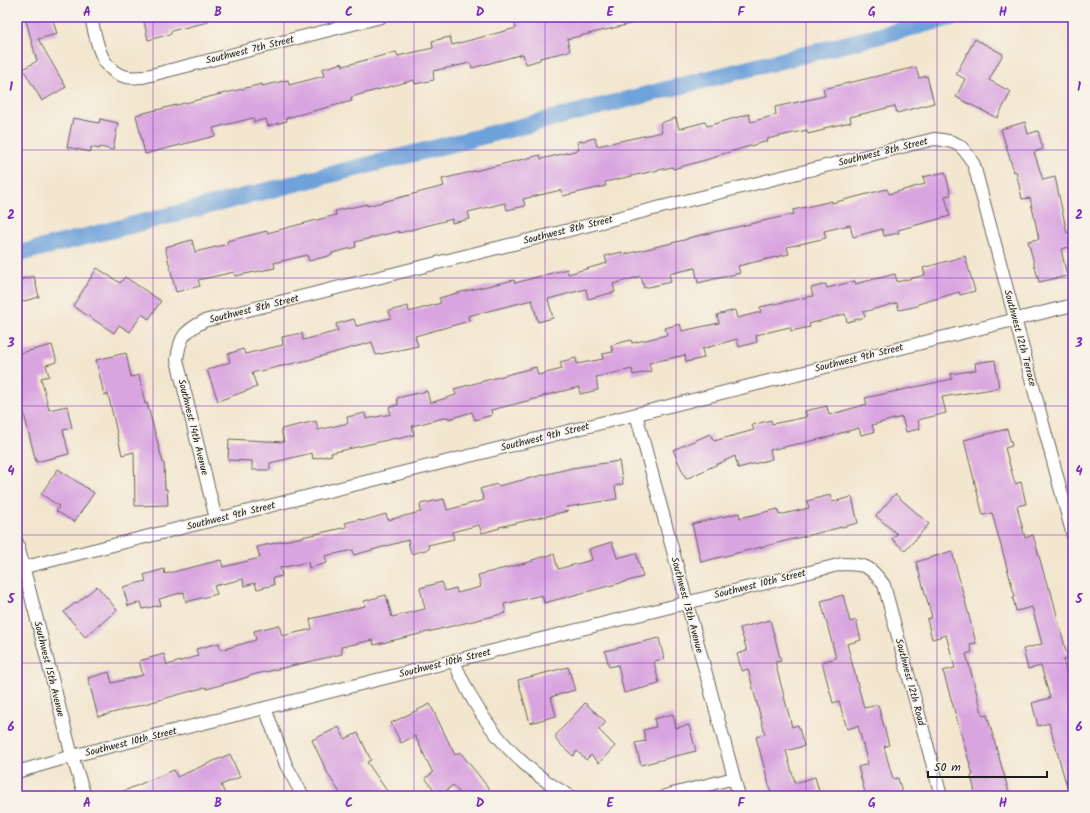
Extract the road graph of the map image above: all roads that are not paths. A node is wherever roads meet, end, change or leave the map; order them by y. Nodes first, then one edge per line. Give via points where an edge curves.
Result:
1 (91, 17) edge
2 (381, 17) edge
3 (957, 144) joint
4 (1073, 305) edge
5 (1015, 319) junction
6 (184, 336) joint
7 (636, 414) junction
8 (216, 519) junction
9 (1073, 536) edge
10 (17, 542) edge
11 (20, 568) edge
12 (873, 571) joint
13 (687, 602) junction
14 (454, 661) junction
15 (264, 708) junction
16 (72, 756) junction
17 (17, 772) edge
18 (734, 778) junction
19 (85, 796) edge
20 (303, 796) edge
21 (570, 796) edge
22 (665, 796) edge
23 (739, 796) edge
24 (941, 796) edge

1 - 2 street, Southwest 7th Street via 101,56 111,70 127,77 143,77
3 - 5 street, Southwest 12th Terrace via 965,150 974,165
3 - 6 street, Southwest 8th Street via 951,140 934,139 204,321 189,329
4 - 5 street, Southwest 9th Street
5 - 7 street, Southwest 9th Street
5 - 9 street, Southwest 12th Terrace
6 - 8 street, Southwest 14th Avenue via 179,343 177,360
7 - 8 street, Southwest 9th Street
7 - 13 street, Southwest 13th Avenue
8 - 11 street, Southwest 9th Street
10 - 11 street, Southwest 15th Avenue
11 - 16 street, Southwest 15th Avenue
12 - 13 street, Southwest 10th Street via 859,564 842,564
12 - 24 street, Southwest 12th Road via 884,585
13 - 14 street, Southwest 10th Street
13 - 18 street, Southwest 13th Avenue
14 - 15 street, Southwest 10th Street
14 - 21 street via 490,728 532,772
15 - 16 street, Southwest 10th Street
15 - 20 street via 286,765
16 - 17 street, Southwest 10th Street
16 - 19 street, Southwest 15th Avenue
18 - 22 street
18 - 23 street, Southwest 13th Avenue

